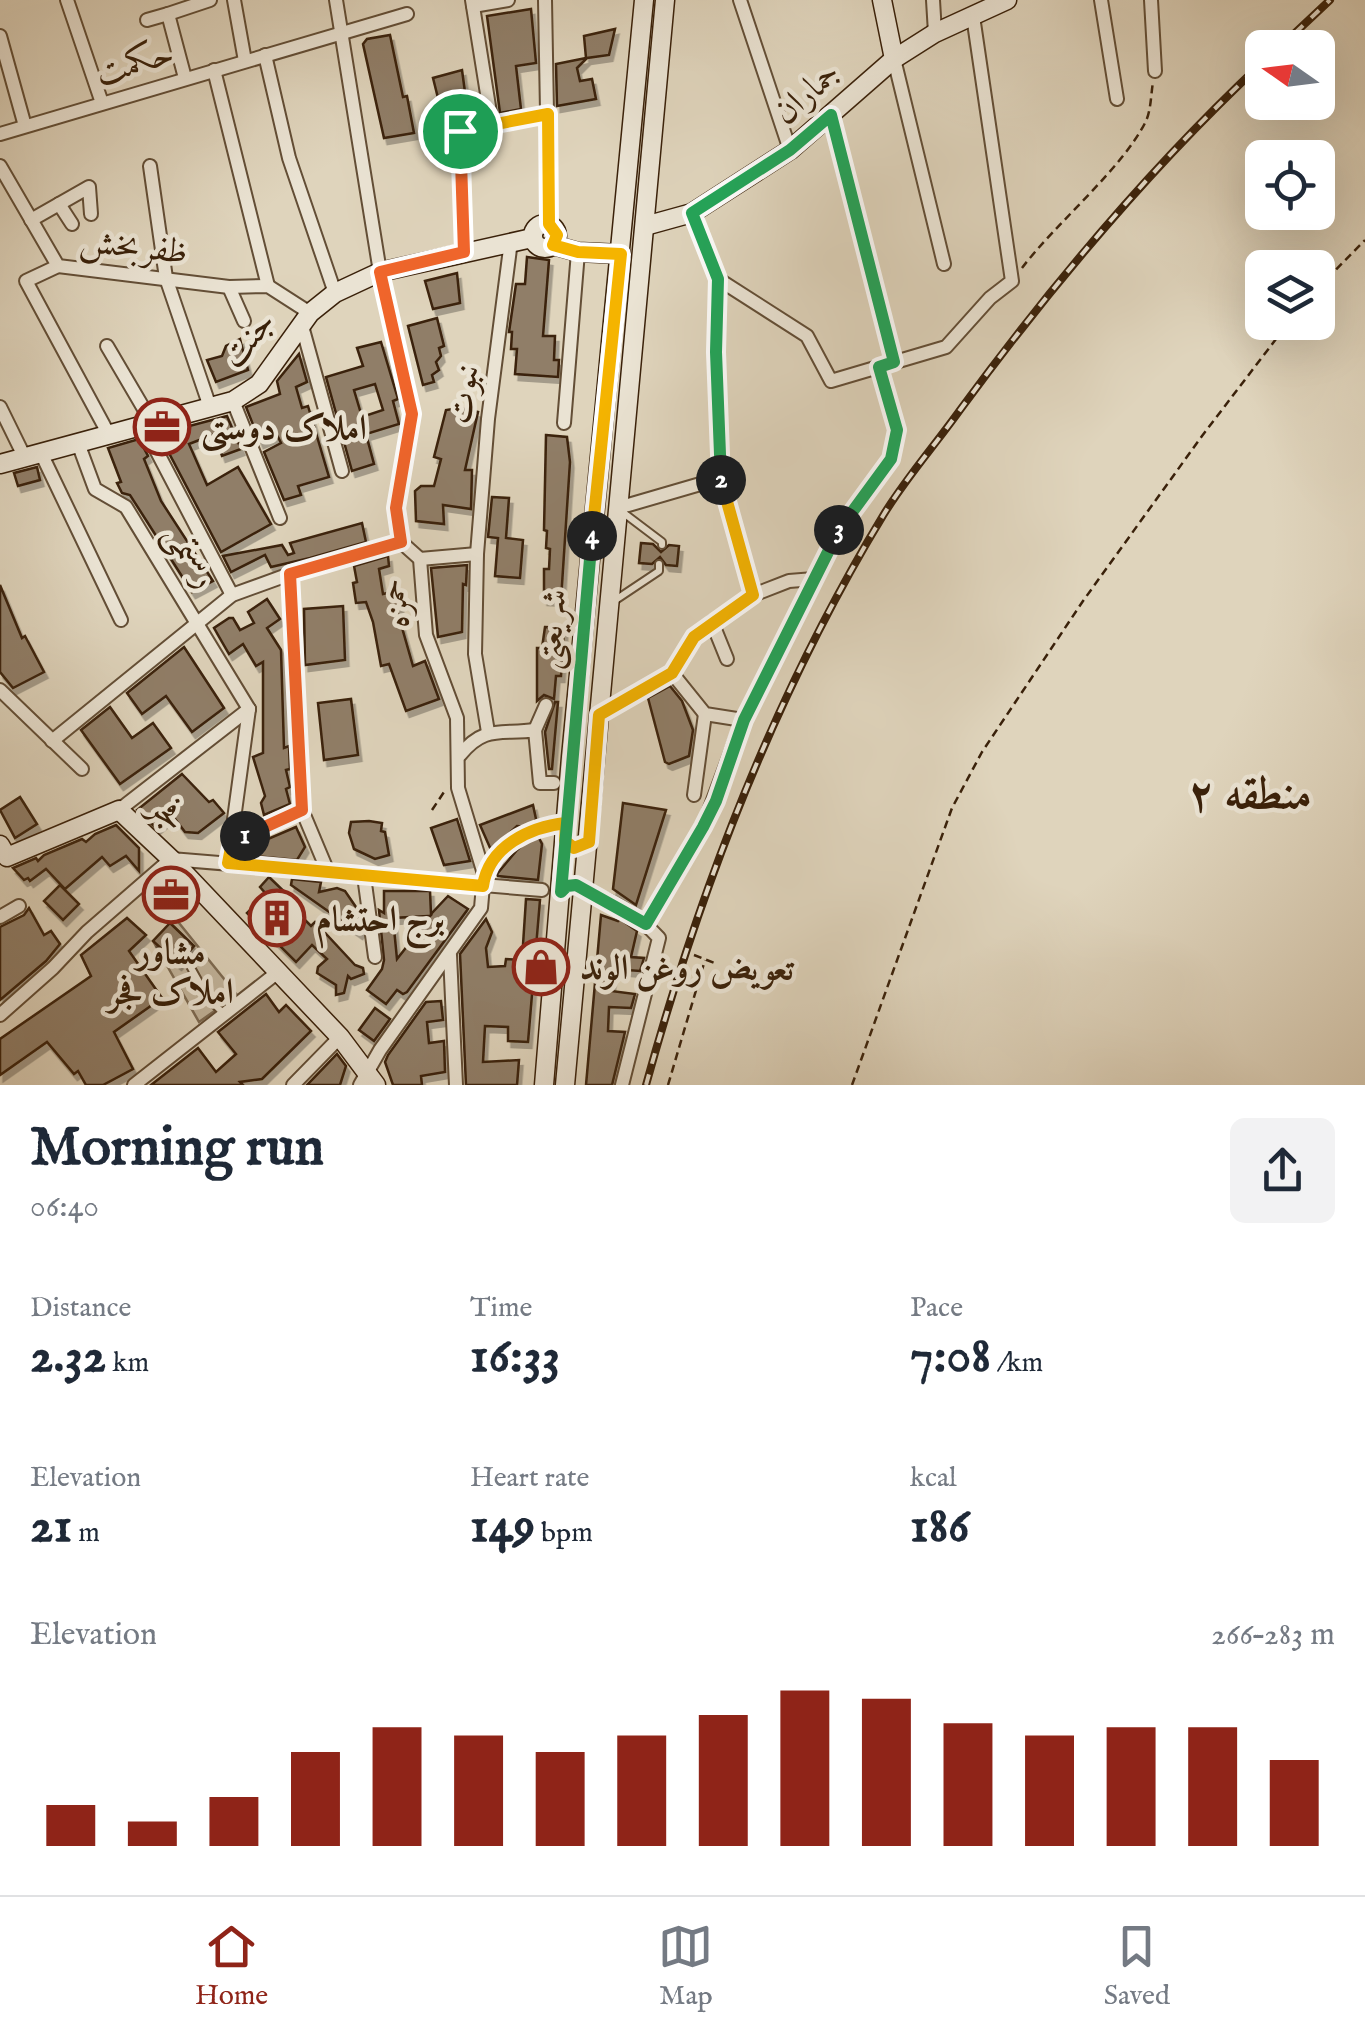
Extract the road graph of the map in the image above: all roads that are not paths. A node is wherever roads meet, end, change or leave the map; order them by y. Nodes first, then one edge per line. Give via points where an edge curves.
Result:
1 (67, 0) edge
2 (210, 0) edge
3 (234, 0) edge
4 (336, 0) edge
5 (508, 0) edge
6 (545, 0) edge
7 (644, 0) edge
8 (665, 0) edge
9 (740, 0) edge
10 (882, 0) edge
11 (932, 0) edge
12 (1007, 0) edge
13 (1100, 0) edge
14 (1151, 0) edge
15 (473, 3) edge
16 (983, 8) edge
17 (168, 14) junction
18 (407, 14) dead end
19 (147, 20) dead end
20 (343, 31) junction
21 (936, 34) junction
22 (0, 36) edge
23 (265, 55) junction
24 (894, 59) junction
25 (244, 60) junction
26 (214, 70) junction
27 (1155, 71) road end
28 (185, 78) junction
29 (1117, 99) dead end
30 (102, 103) junction
31 (548, 114) junction
32 (831, 115) junction
33 (492, 125) junction
34 (26, 126) junction
35 (0, 134) edge
36 (790, 150) junction
37 (0, 166) edge
38 (150, 166) dead end
39 (60, 204) junction
40 (692, 213) junction
41 (91, 214) dead end
42 (31, 220) junction
43 (72, 224) dead end
44 (549, 224) junction
45 (644, 226) junction
46 (532, 238) junction
47 (511, 241) junction
48 (553, 245) junction
49 (464, 252) junction
50 (578, 252) junction
51 (621, 254) junction
52 (944, 264) dead end
53 (58, 266) junction
54 (380, 272) junction
55 (166, 278) junction
56 (718, 279) junction
57 (268, 286) junction
58 (228, 287) junction
59 (335, 293) junction
60 (306, 319) junction
61 (244, 320) dead end
62 (108, 346) dead end
63 (894, 362) junction
64 (879, 367) junction
65 (233, 400) junction
66 (0, 406) edge
67 (210, 407) junction
68 (147, 422) junction
69 (564, 423) dead end
70 (108, 433) junction
71 (78, 442) junction
72 (33, 455) junction
73 (0, 464) edge
74 (342, 471) dead end
75 (721, 478) junction
76 (618, 508) junction
77 (280, 518) dead end
78 (401, 542) junction
79 (662, 544) dead end
80 (478, 554) junction
81 (420, 559) junction
82 (659, 564) dead end
83 (290, 574) junction
84 (814, 579) junction
85 (232, 595) junction
86 (753, 595) junction
87 (609, 604) junction
88 (121, 620) dead end
89 (198, 620) junction
90 (712, 622) junction
91 (727, 659) dead end
92 (672, 673) junction
93 (0, 690) edge
94 (546, 705) dead end
95 (249, 708) junction
96 (705, 714) junction
97 (599, 715) junction
98 (744, 720) junction
99 (535, 730) junction
100 (488, 732) junction
101 (52, 741) junction
102 (460, 755) junction
103 (82, 769) dead end
104 (554, 783) dead end
105 (694, 795) dead end
106 (119, 810) junction
107 (302, 810) junction
108 (565, 832) junction
109 (523, 834) road end
110 (232, 842) junction
111 (589, 842) junction
112 (2, 854) edge
113 (171, 859) junction
114 (228, 863) junction
115 (328, 872) junction
116 (364, 876) junction
117 (484, 880) junction
118 (552, 891) junction
119 (584, 891) junction
120 (18, 906) dead end
121 (0, 917) edge
122 (646, 924) junction
123 (450, 956) junction
124 (375, 957) dead end
125 (190, 966) dead end
126 (278, 972) junction
127 (0, 1014) edge
128 (224, 1014) junction
129 (340, 1036) junction
130 (368, 1080) edge
131 (134, 1085) edge
132 (293, 1085) edge
133 (456, 1085) edge
134 (544, 1085) edge
135 (565, 1085) edge
136 (622, 1085) edge

1 - 30 street
2 - 17 street
3 - 25 street
4 - 20 street, حمزه
5 - 15 street
6 - 31 street
7 - 51 main road, شریعتی
8 - 45 main road, شریعتی
9 - 36 street
10 - 24 main road
11 - 21 street
12 - 16 main road, جماران
13 - 29 street
14 - 27 street
15 - 33 street
16 - 21 main road, جماران
16 - 63 street via 1012,281 946,347
17 - 19 street
17 - 28 street
18 - 20 street, حکمت
20 - 23 street, حکمت
20 - 54 street, حمزه
21 - 24 main road, جماران
22 - 34 street
23 - 25 street, حکمت
23 - 59 street via 290,158
24 - 32 main road, جماران
24 - 52 street
25 - 26 street, حکمت
26 - 28 street, حکمت
26 - 57 street
28 - 30 street, حکمت
30 - 34 street, حکمت
31 - 33 street
31 - 44 street
32 - 36 main road, جماران
32 - 63 street
33 - 49 street via 460,131
34 - 35 street, حکمت
36 - 40 main road, جماران
37 - 42 street, ظفربخش
38 - 55 street
39 - 41 street via 88,187
39 - 42 street
39 - 43 street
40 - 45 main road, جماران
40 - 56 street
42 - 53 street, ظفربخش
44 - 46 main road via 536,226
44 - 48 main road via 557,235
45 - 76 main road, شریعتی
46 - 47 main road, جنت
46 - 48 main road via 539,247
47 - 49 main road, جنت
47 - 80 street, نبوت
48 - 50 main road
49 - 54 main road, جنت
50 - 51 main road
50 - 69 street
51 - 108 main road, شریعتی
53 - 55 street, ظفربخش
53 - 70 street via 26,281
54 - 59 main road, جنت
54 - 78 street, حمزه via 412,414 396,508
55 - 58 street, ظفربخش
55 - 67 street
56 - 64 street via 807,336 831,381
56 - 75 lane
57 - 58 street, ظفربخش
57 - 60 street
58 - 61 street
59 - 60 main road, جنت
60 - 65 main road, جنت via 260,384
60 - 74 street
62 - 68 street
63 - 64 street
64 - 84 street via 897,430 891,459 837,533
65 - 67 main road, جنت
65 - 77 street
66 - 72 street
67 - 68 main road, جنت
68 - 70 main road, جنت
68 - 85 street
70 - 71 main road, جنت
71 - 72 main road, جنت
71 - 89 street, رستمی via 95,488 126,507
72 - 73 main road, جنت
72 - 88 street
75 - 76 street
75 - 86 street
76 - 79 lane
76 - 87 main road, شریعتی
78 - 81 street, حمزه
78 - 83 street
80 - 81 street
80 - 100 street, نبوت via 475,654
81 - 102 street, حمزه via 426,635 457,718
82 - 87 lane via 658,572
83 - 85 street
83 - 107 street
84 - 86 street via 789,580
84 - 98 street
85 - 89 street
86 - 90 street
87 - 97 main road, شریعتی
89 - 95 street, رستمی
89 - 101 street
90 - 91 street
90 - 92 street
92 - 96 street
92 - 97 street
93 - 101 street
94 - 99 street
95 - 106 street
95 - 110 street
96 - 98 street
96 - 105 street
97 - 111 main road, شریعتی
98 - 122 street via 716,801
99 - 100 street
99 - 104 street via 540,783
100 - 102 street
101 - 103 street
102 - 117 street, حمزه via 458,788
106 - 112 main road, فجر
106 - 113 main road, فجر
107 - 110 street
107 - 115 street
108 - 111 main road via 580,848
108 - 118 main road, شریعتی
109 - 117 street
110 - 114 street
111 - 119 main road, شریعتی
113 - 114 street
113 - 126 main road, فجر
113 - 127 street
114 - 115 street
115 - 116 street
116 - 117 street
116 - 124 street
117 - 118 street
117 - 123 street via 480,908
118 - 119 main road via 572,884
118 - 134 main road, شریعتی
119 - 122 street
119 - 135 main road, شریعتی
120 - 121 street
122 - 136 street via 659,938
123 - 130 street
123 - 133 street
125 - 128 lane
126 - 128 street
126 - 129 main road, فجر
128 - 131 street
129 - 130 main road, فجر
129 - 132 street

